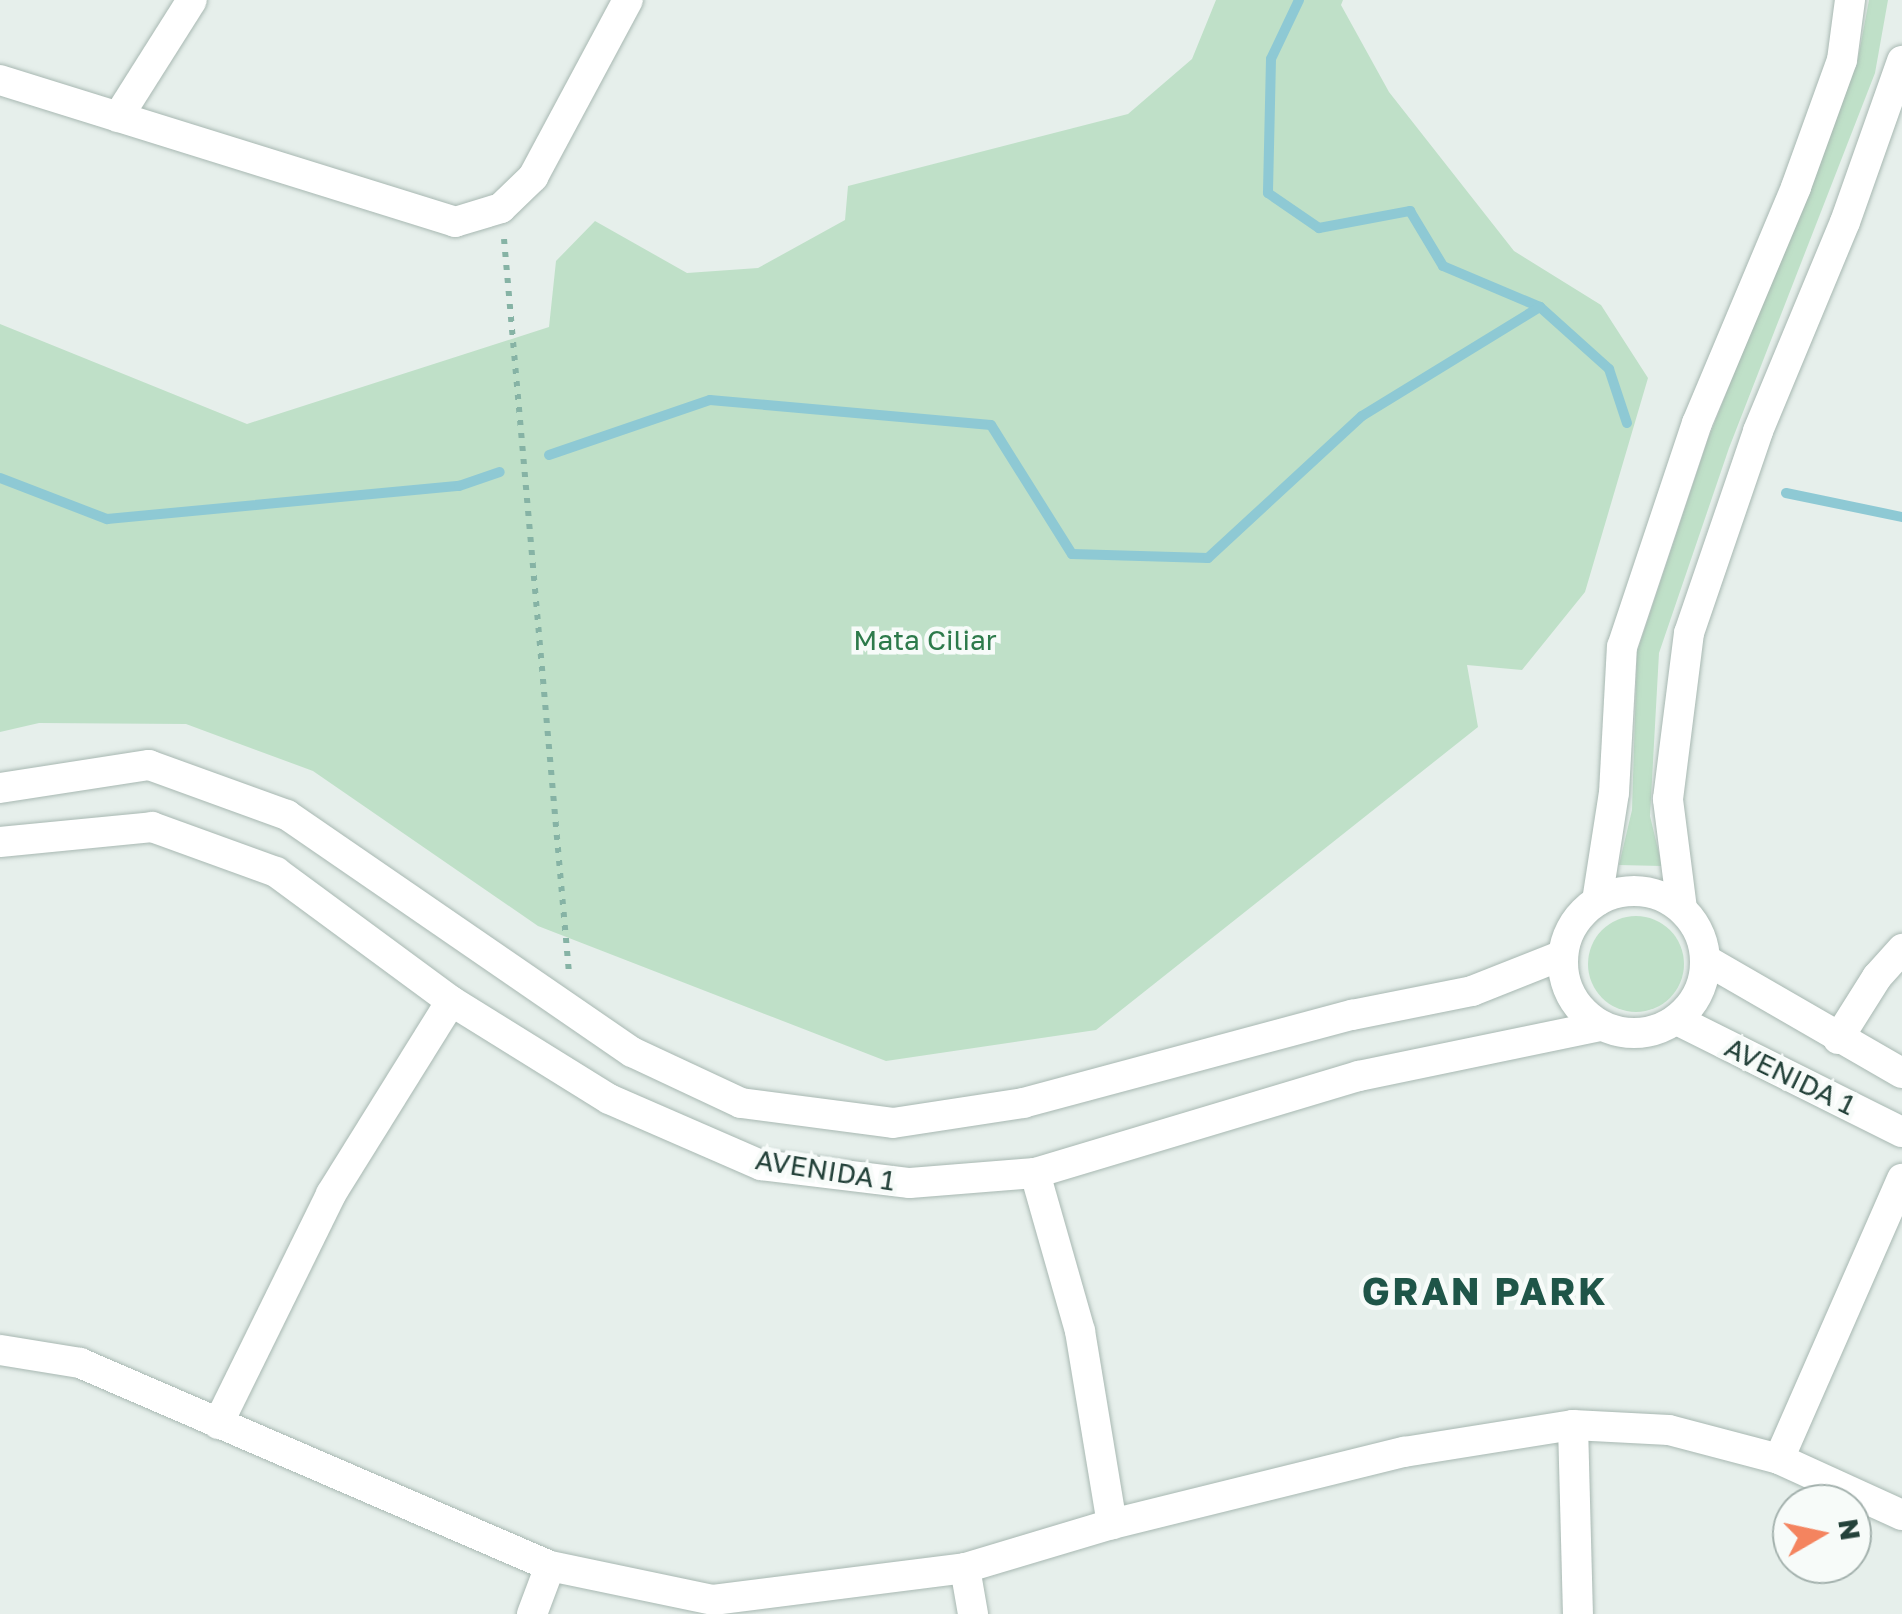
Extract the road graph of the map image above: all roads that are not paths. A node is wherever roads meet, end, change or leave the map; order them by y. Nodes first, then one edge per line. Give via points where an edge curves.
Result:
1 (192, 0) edge
2 (628, 0) edge
3 (1850, 0) edge
4 (1902, 60) edge
5 (0, 80) edge
6 (118, 116) junction
7 (0, 788) edge
8 (0, 842) edge
9 (1596, 901) junction
10 (1682, 910) junction
11 (1902, 949) edge
12 (1563, 955) junction
13 (1706, 960) junction
14 (451, 1001) junction
15 (1677, 1020) junction
16 (1601, 1026) junction
17 (1838, 1039) junction
18 (1902, 1072) edge
19 (1902, 1132) edge
20 (1035, 1173) junction
21 (1902, 1179) edge
22 (0, 1350) edge
23 (218, 1424) junction
24 (1573, 1426) junction
25 (1778, 1459) junction
26 (1902, 1515) edge
27 (1112, 1524) junction
28 (550, 1566) junction
29 (965, 1568) junction
30 (532, 1614) edge
31 (973, 1614) edge
32 (1578, 1614) edge

1 - 6 street
2 - 6 street via 533,177 501,208 455,222
3 - 9 street via 1842,60 1696,423 1622,646 1614,793
4 - 10 street via 1845,222 1758,430 1690,633 1668,799
5 - 6 street
7 - 12 street, AVENIDA 1 via 149,766 287,816 632,1052 741,1103 893,1122 1023,1103 1352,1015 1472,991
8 - 14 street, AVENIDA 1 via 152,827 276,872
9 - 10 street via 1641,890
9 - 12 street via 1568,934
10 - 13 street via 1699,933
11 - 17 street
12 - 16 street via 1571,996
13 - 15 street via 1693,1004
13 - 17 street, AVENIDA 1
14 - 20 street, AVENIDA 1 via 610,1099 762,1166 910,1183
14 - 23 street via 331,1194
15 - 16 street via 1653,1032 1626,1034
15 - 19 street, AVENIDA 1
16 - 20 street, AVENIDA 1 via 1360,1076
17 - 18 street, AVENIDA 1
20 - 27 street via 1080,1331
21 - 25 street
22 - 23 street via 80,1363
23 - 28 street
24 - 25 street via 1669,1430
24 - 27 street via 1404,1452
24 - 32 street
25 - 26 street
27 - 29 street
28 - 29 street via 713,1600
28 - 30 street
29 - 31 street

